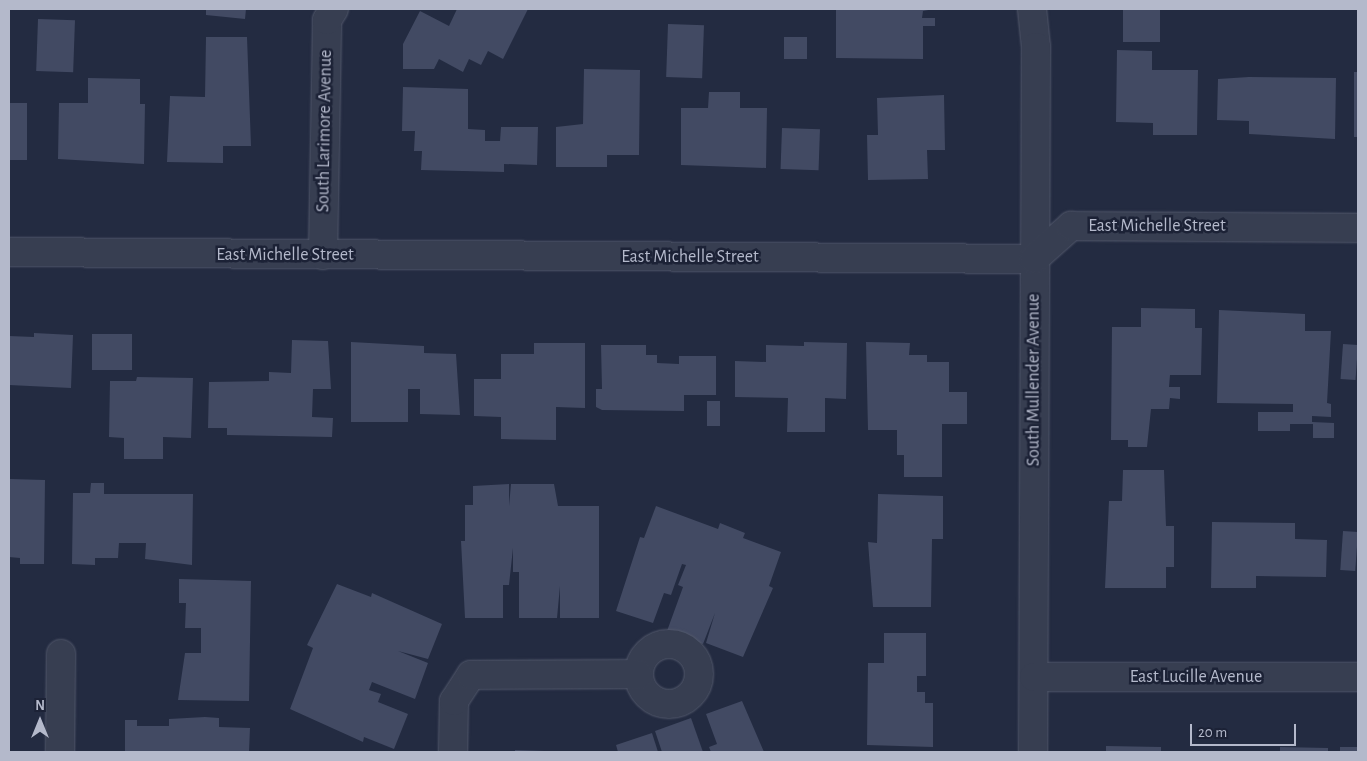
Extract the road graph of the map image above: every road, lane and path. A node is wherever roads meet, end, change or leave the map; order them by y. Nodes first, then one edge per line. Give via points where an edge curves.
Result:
1 (334, 9) edge
2 (1032, 9) edge
3 (1358, 228) edge
4 (9, 252) edge
5 (323, 255) junction
6 (1034, 259) junction
7 (61, 654) dead end
8 (638, 674) dead end
9 (1358, 677) edge
10 (1034, 678) junction
11 (60, 752) edge
12 (453, 752) edge
13 (1033, 752) edge

1 - 5 street, South Larimore Avenue via 327,20
2 - 6 street, South Mullender Avenue via 1036,47
3 - 6 street, East Michelle Street via 1072,226
4 - 5 street, East Michelle Street
5 - 6 street, East Michelle Street
6 - 10 street, South Mullender Avenue
7 - 11 street
8 - 12 street via 471,675 454,702
9 - 10 street, East Lucille Avenue
10 - 13 street, South Mullender Avenue

